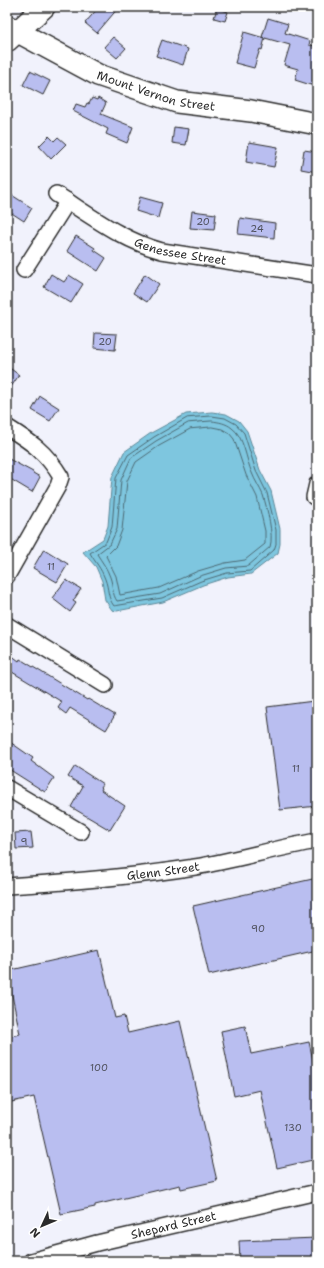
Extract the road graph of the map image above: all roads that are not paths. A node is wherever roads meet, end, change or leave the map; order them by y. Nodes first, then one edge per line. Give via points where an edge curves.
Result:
1 (44, 7) edge
2 (10, 33) edge
3 (317, 124) edge
4 (24, 270) dead end
5 (317, 275) edge
6 (7, 427) edge
7 (7, 576) edge
8 (7, 625) edge
9 (105, 685) dead end
10 (7, 788) edge
11 (81, 832) dead end
12 (317, 840) edge
13 (7, 886) edge
14 (317, 1192) edge
15 (31, 1261) edge

1 - 2 main road
2 - 3 main road, Mount Vernon Street via 98,74 177,102
4 - 5 street, Genessee Street via 62,198 119,233 148,247
6 - 7 street via 38,448 54,464 61,476 58,486
8 - 9 street
10 - 11 street
12 - 13 street, Glenn Street via 197,866 141,875
14 - 15 street, Shepard Street via 97,1243

